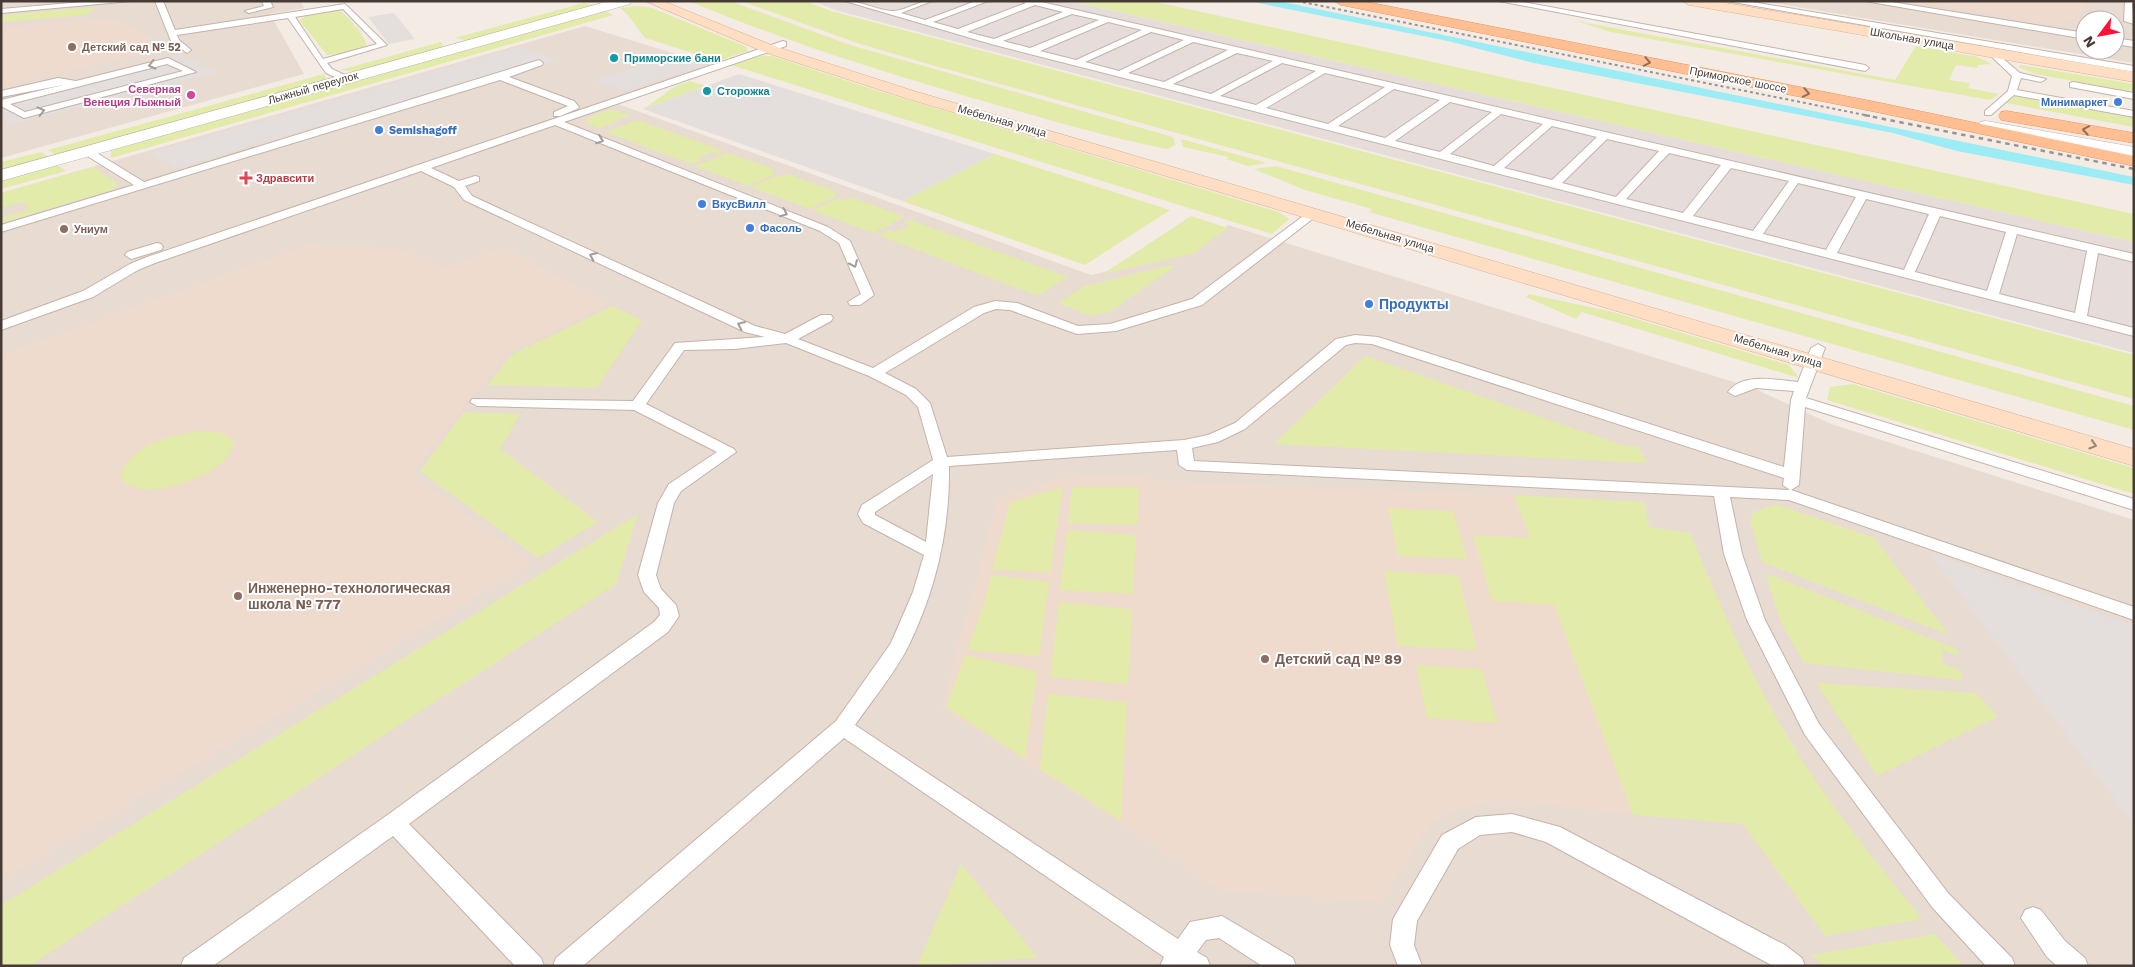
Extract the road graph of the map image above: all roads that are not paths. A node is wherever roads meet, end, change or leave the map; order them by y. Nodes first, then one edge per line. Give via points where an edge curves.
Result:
1 (128, 1) edge
2 (159, 1) edge
3 (266, 1) edge
4 (625, 1) edge
5 (651, 1) edge
6 (674, 1) edge
7 (871, 1) edge
8 (928, 1) edge
9 (984, 1) edge
10 (1341, 1) edge
11 (1390, 1) edge
12 (1503, 1) edge
13 (1689, 1) edge
14 (1731, 1) edge
15 (1869, 1) edge
16 (2134, 1) edge
17 (1030, 2) edge
18 (854, 3) edge
19 (1, 11) edge
20 (242, 12) dead end
21 (1070, 12) junction
22 (892, 14) junction
23 (290, 15) junction
24 (1107, 20) junction
25 (177, 21) dead end
26 (2134, 22) edge
27 (168, 23) junction
28 (924, 23) junction
29 (1149, 30) junction
30 (958, 32) junction
31 (172, 33) junction
32 (2075, 34) edge
33 (1192, 40) junction
34 (994, 42) junction
35 (776, 46) junction
36 (187, 50) dead end
37 (1236, 50) junction
38 (1031, 51) junction
39 (1994, 54) junction
40 (1281, 60) junction
41 (321, 62) junction
42 (539, 63) dead end
43 (1076, 63) junction
44 (1865, 68) dead end
45 (2134, 69) edge
46 (1324, 70) junction
47 (1119, 74) junction
48 (2017, 75) junction
49 (500, 77) junction
50 (2134, 77) edge
51 (346, 79) junction
52 (2041, 79) dead end
53 (76, 84) junction
54 (1165, 85) junction
55 (2073, 85) dead end
56 (1393, 86) junction
57 (2012, 92) junction
58 (1, 94) edge
59 (2134, 96) edge
60 (1212, 97) junction
61 (1448, 99) junction
62 (1919, 100) dead end
63 (1876, 107) junction
64 (1257, 109) junction
65 (1968, 110) dead end
66 (1499, 111) junction
67 (1988, 113) junction
68 (2134, 114) edge
69 (555, 122) junction
70 (1550, 123) junction
71 (1330, 127) junction
72 (1605, 136) junction
73 (2134, 138) edge
74 (1386, 142) junction
75 (1666, 150) junction
76 (88, 152) junction
77 (2134, 152) edge
78 (1441, 156) junction
79 (2134, 161) edge
80 (1728, 164) junction
81 (422, 168) junction
82 (1496, 170) junction
83 (1, 176) edge
84 (475, 178) dead end
85 (1794, 180) junction
86 (1554, 184) junction
87 (458, 185) junction
88 (142, 186) junction
89 (1863, 195) junction
90 (1618, 201) junction
91 (1936, 212) junction
92 (1314, 213) junction
93 (1685, 218) junction
94 (1, 229) edge
95 (2012, 230) junction
96 (1756, 236) junction
97 (2093, 249) junction
98 (131, 255) dead end
99 (1829, 255) junction
100 (2134, 258) edge
101 (1908, 275) junction
102 (1992, 296) junction
103 (855, 302) dead end
104 (826, 318) dead end
105 (2080, 319) junction
106 (1, 326) edge
107 (2134, 332) edge
108 (787, 339) junction
109 (1815, 355) junction
110 (874, 373) junction
111 (1735, 392) dead end
112 (1800, 394) junction
113 (478, 402) dead end
114 (637, 406) junction
115 (2134, 441) edge
116 (1184, 445) junction
117 (2134, 458) edge
118 (940, 462) junction
119 (1792, 475) junction
120 (1722, 491) junction
121 (1791, 495) junction
122 (2134, 505) edge
123 (933, 553) junction
124 (2134, 614) edge
125 (843, 727) junction
126 (394, 823) junction
127 (2033, 918) dead end
128 (1183, 962) edge
129 (193, 966) edge
130 (532, 966) edge
131 (565, 966) edge
132 (1284, 966) edge
133 (1410, 966) edge
134 (1792, 966) edge
135 (2002, 966) edge
136 (2076, 966) edge

1 - 19 lane
2 - 27 lane
3 - 20 lane via 269,8
4 - 51 street, Лыжный переулок
5 - 35 street, Мебельная улица
6 - 35 street, Мебельная улица
7 - 18 lane
8 - 22 lane
9 - 28 lane
10 -> 63 main road, Приморское шоссе
11 - 62 main road, Приморское шоссе
12 - 44 lane
13 - 39 street, Школьная улица
14 - 45 lane
15 - 32 lane
16 - 26 lane via 2128,4 2128,22
17 - 21 lane
17 - 30 lane
18 - 22 lane
21 - 24 lane
21 - 34 lane
22 - 28 lane
23 - 31 lane
23 - 41 lane
23 - 41 lane via 345,6 383,45
24 - 29 lane
24 - 38 lane
25 - 27 lane
27 - 31 lane
28 - 30 lane
29 - 33 lane
29 - 43 lane
30 - 34 lane
31 - 36 lane via 175,41
33 - 37 lane
33 - 47 lane
34 - 38 lane
35 - 69 lane
35 - 92 street, Мебельная улица via 908,94
35 - 109 street, Мебельная улица
37 - 40 lane
37 - 54 lane
38 - 43 lane
39 - 48 lane
39 - 50 street, Школьная улица
40 - 46 lane
40 - 60 lane
41 - 51 lane via 329,71
42 - 49 lane
43 - 47 lane
46 - 56 lane
46 - 64 lane
47 - 54 lane
48 - 52 lane
48 - 57 lane
49 - 88 lane
49 - 98 lane via 571,103 574,107
51 - 76 street, Лыжный переулок
53 -> 53 lane via 2,103 24,115 192,72 168,61
53 - 58 lane via 58,82
54 - 60 lane
55 - 59 lane
56 - 61 lane
56 - 71 lane
57 - 67 lane
57 - 68 lane
60 - 64 lane
61 - 66 lane
61 - 74 lane
63 - 77 street
63 - 79 main road, Приморское шоссе
64 - 71 lane
65 - 67 main road
66 - 70 lane
66 - 78 lane
73 -> 67 main road
69 - 81 lane
69 -> 103 lane via 824,229 844,241 868,295
70 - 72 lane
70 - 82 lane
71 - 74 lane
72 - 75 lane
72 - 86 lane
74 - 78 lane
75 - 80 lane
75 - 90 lane
76 - 83 street, Лыжный переулок
76 - 88 lane
78 - 82 lane
80 - 85 lane
80 - 93 lane
81 - 87 lane
81 - 106 lane via 151,260 88,294
82 - 86 lane
84 - 87 lane
85 - 89 lane
85 - 96 lane
86 - 90 lane
108 -> 87 lane via 750,329 468,198
88 - 94 lane
89 - 91 lane
89 - 99 lane
90 - 93 lane
91 - 95 lane
91 - 101 lane
92 - 109 street, Мебельная улица
92 - 110 lane via 1197,302 1111,328 1077,330 1012,306 995,305 979,310
93 - 96 lane
95 - 97 lane
95 - 102 lane
96 - 99 lane
97 - 100 lane
97 - 105 lane
99 - 101 lane
101 - 102 lane
102 - 105 lane
104 - 108 lane
105 - 107 lane
108 - 110 lane
108 - 114 lane via 735,345 680,346
109 - 112 lane
109 - 115 street, Мебельная улица
109 -> 117 street, Мебельная улица
110 - 118 lane via 911,392 926,406
111 - 112 lane via 1746,384 1761,383
112 - 119 lane
112 - 122 lane
113 - 114 lane
114 - 126 lane via 728,452 674,488 666,503 647,574 653,592 667,605 670,616 661,627
116 - 118 lane
116 - 119 lane via 1213,440 1240,426 1341,342 1355,339 1373,340
116 - 120 lane via 1187,465
118 - 123 lane via 941,482
118 - 123 lane via 868,509 866,514 869,519
119 - 121 lane
120 - 121 lane
120 - 135 lane via 1733,554 1756,620 1812,729 1940,900
121 - 124 lane
123 - 125 lane via 922,592 899,645
125 - 128 lane
125 - 131 lane
126 - 129 lane
126 - 130 lane
127 - 136 lane via 2056,949
128 - 132 lane via 1199,930 1222,926
133 - 134 lane via 1402,945 1406,919 1450,842 1476,826 1512,823 1552,834 1776,953

